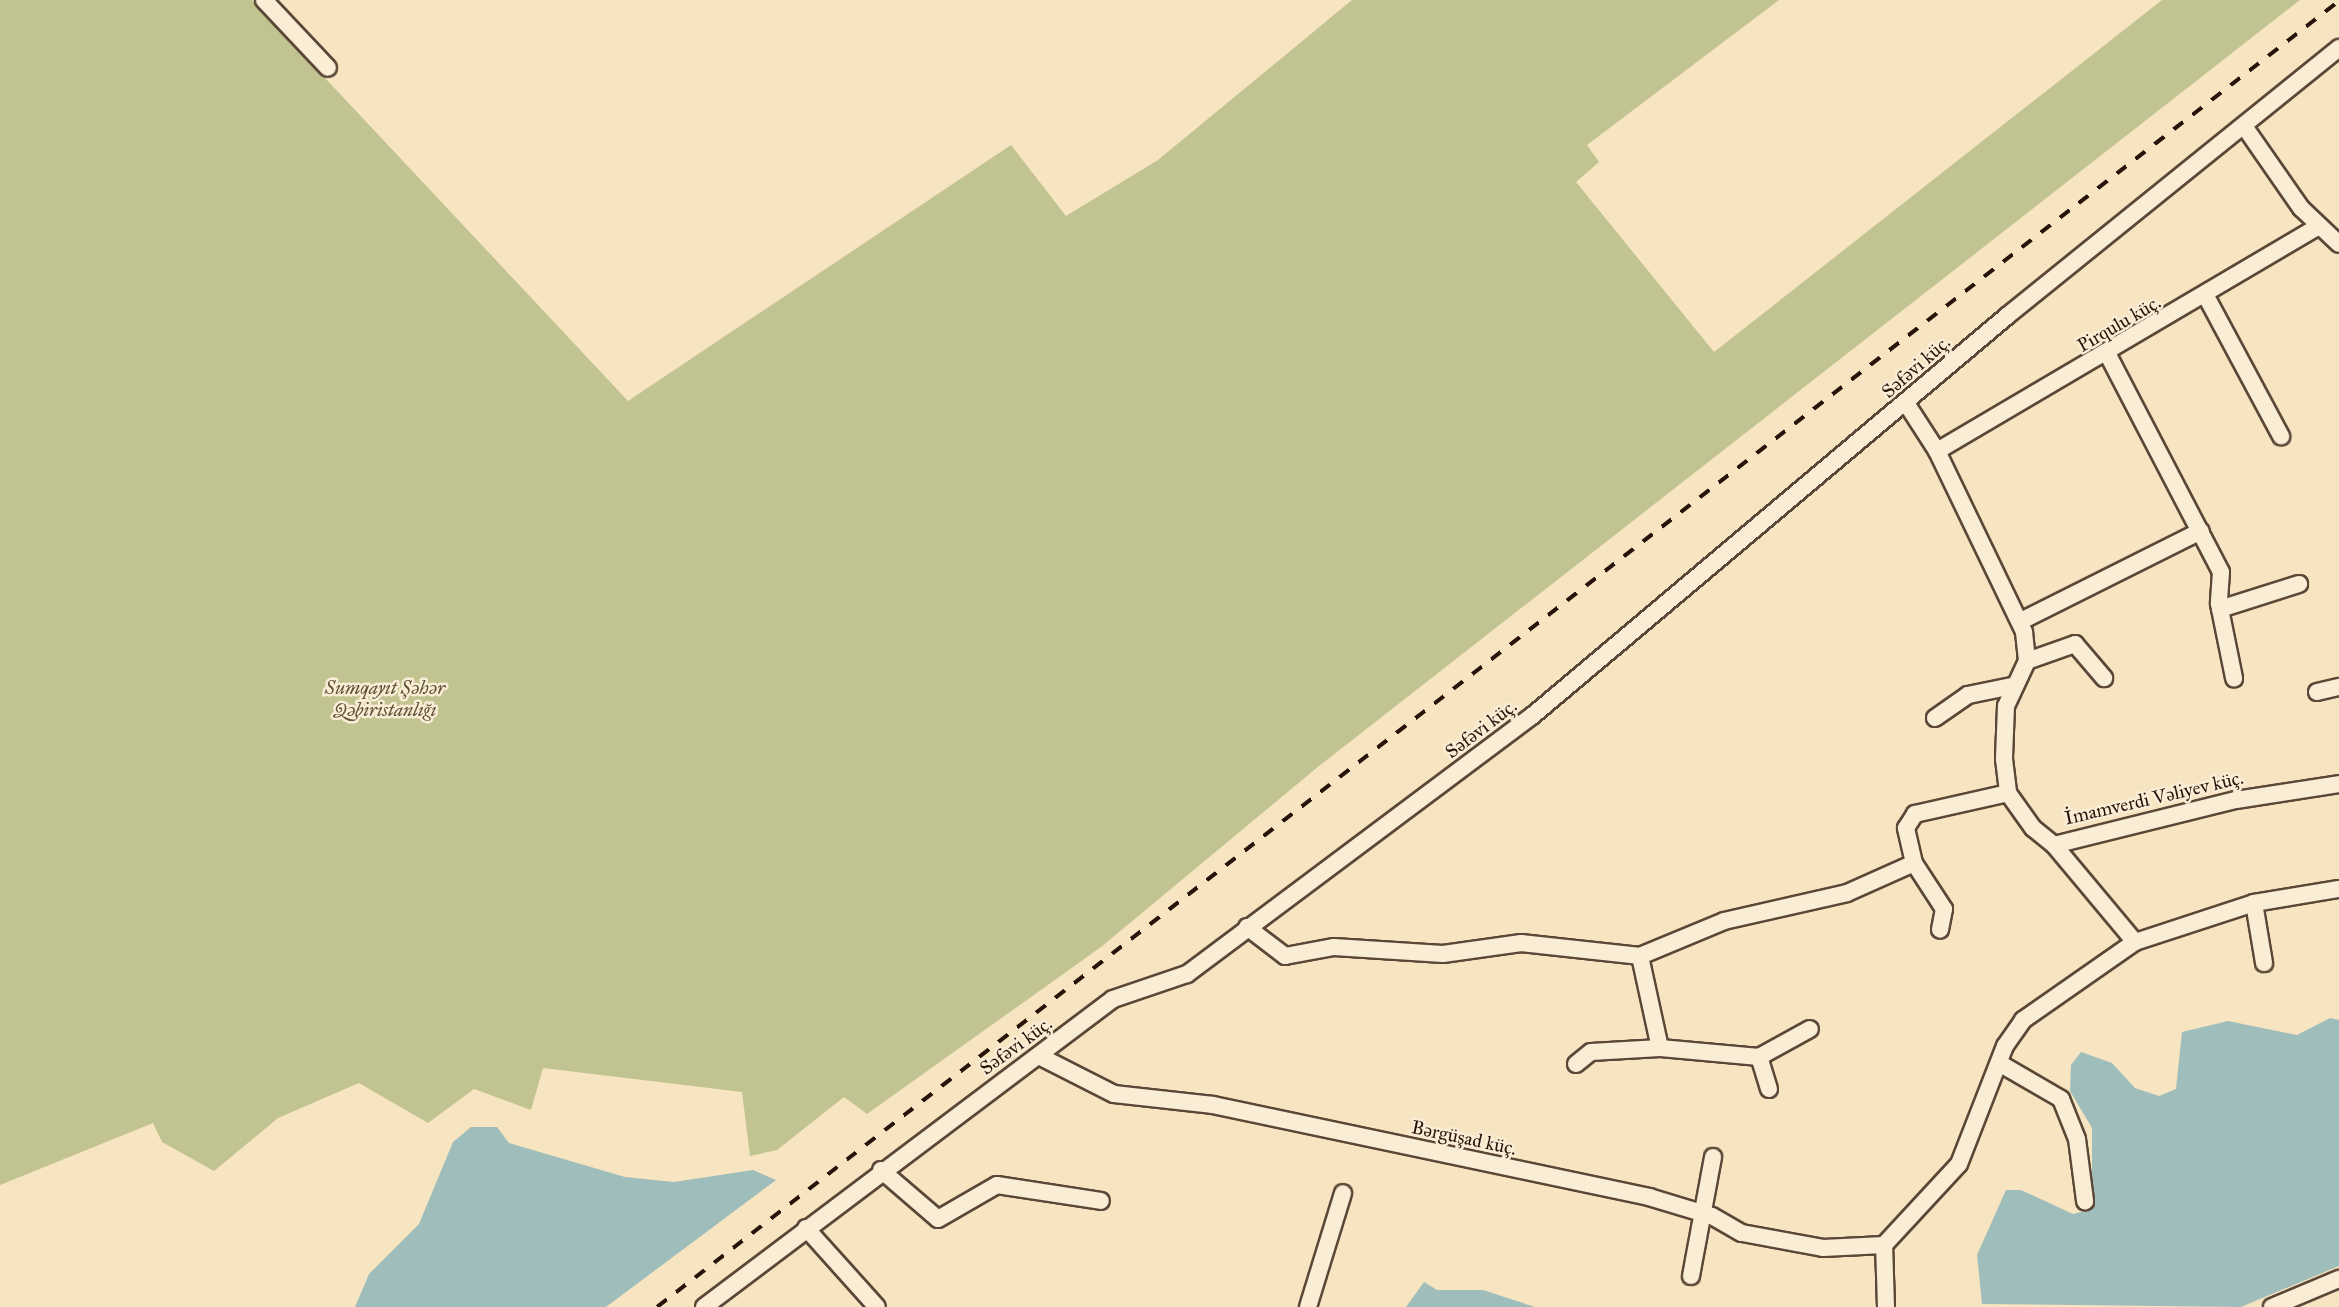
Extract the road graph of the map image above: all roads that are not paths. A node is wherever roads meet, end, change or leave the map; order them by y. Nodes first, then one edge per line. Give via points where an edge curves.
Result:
1 (264, 0) edge
2 (2339, 48) edge
3 (328, 68) dead end
4 (2244, 126) junction
5 (2318, 227) junction
6 (2339, 244) edge
7 (2207, 298) junction
8 (2108, 355) junction
9 (1906, 403) junction
10 (2281, 436) dead end
11 (1937, 451) junction
12 (2201, 531) junction
13 (2299, 583) dead end
14 (2220, 609) junction
15 (2021, 621) junction
16 (2027, 661) junction
17 (2104, 678) dead end
18 (2234, 678) dead end
19 (2012, 686) junction
20 (2339, 687) edge
21 (2317, 692) dead end
22 (1935, 718) dead end
23 (2339, 784) edge
24 (2008, 793) junction
25 (2054, 845) junction
26 (1914, 863) junction
27 (2339, 889) edge
28 (2254, 902) junction
29 (1247, 927) junction
30 (1940, 930) dead end
31 (2135, 942) junction
32 (1640, 956) junction
33 (2264, 963) dead end
34 (1810, 1030) dead end
35 (1660, 1048) junction
36 (1038, 1056) junction
37 (1759, 1057) junction
38 (1999, 1063) junction
39 (1576, 1064) dead end
40 (1769, 1089) dead end
41 (1713, 1157) dead end
42 (881, 1170) junction
43 (1343, 1193) dead end
44 (1101, 1201) dead end
45 (2085, 1201) dead end
46 (1702, 1213) junction
47 (806, 1228) junction
48 (1884, 1245) junction
49 (1691, 1276) dead end
50 (2339, 1279) edge
51 (708, 1306) edge
52 (877, 1307) edge
53 (1308, 1307) edge
54 (1886, 1307) edge
55 (2272, 1307) edge

1 - 3 street
2 - 4 street, Səfəvi küç.
4 - 5 street
4 - 9 street, Səfəvi küç.
5 - 6 street
5 - 7 street, Pirqulu küç.
7 - 8 street, Pirqulu küç.
7 - 10 street
8 - 11 street, Pirqulu küç.
8 - 12 street
9 - 11 street
9 - 29 street, Səfəvi küç. via 1628,641
11 - 15 street
12 - 14 street via 2221,572
12 - 15 street
13 - 14 street
14 - 18 street
15 - 16 street
16 - 17 street via 2075,644
16 - 19 street, İmamverdi Vəliyev küç.
19 - 22 street via 1968,695
19 - 24 street, İmamverdi Vəliyev küç. via 2003,730
20 - 21 street
23 - 25 street, İmamverdi Vəliyev küç. via 2236,800
24 - 25 street, İmamverdi Vəliyev küç. via 2022,817
24 - 26 street via 1915,814 1906,828
25 - 31 street
26 - 30 street via 1944,909
26 - 32 street via 1834,898 1724,921
27 - 28 street
28 - 31 street
28 - 33 street
29 - 32 street via 1285,956 1334,947 1443,954 1521,943
29 - 36 street, Səfəvi küç. via 1175,980 1113,999
31 - 38 street via 2022,1020
32 - 35 street
34 - 37 street
35 - 37 street
35 - 39 street via 1591,1052
36 - 42 street, Səfəvi küç.
36 - 46 street, Bərgüşad küç. via 1114,1094 1213,1105
37 - 40 street
38 - 45 street via 2061,1099 2077,1139
38 - 48 street via 1959,1164
41 - 46 street
42 - 44 street via 938,1219 997,1185
42 - 47 street, Səfəvi küç.
43 - 53 street
46 - 48 street, Bərgüşad küç. via 1742,1233 1823,1248
46 - 49 street
47 - 51 street, Səfəvi küç.
47 - 52 street
48 - 54 street
50 - 55 street

